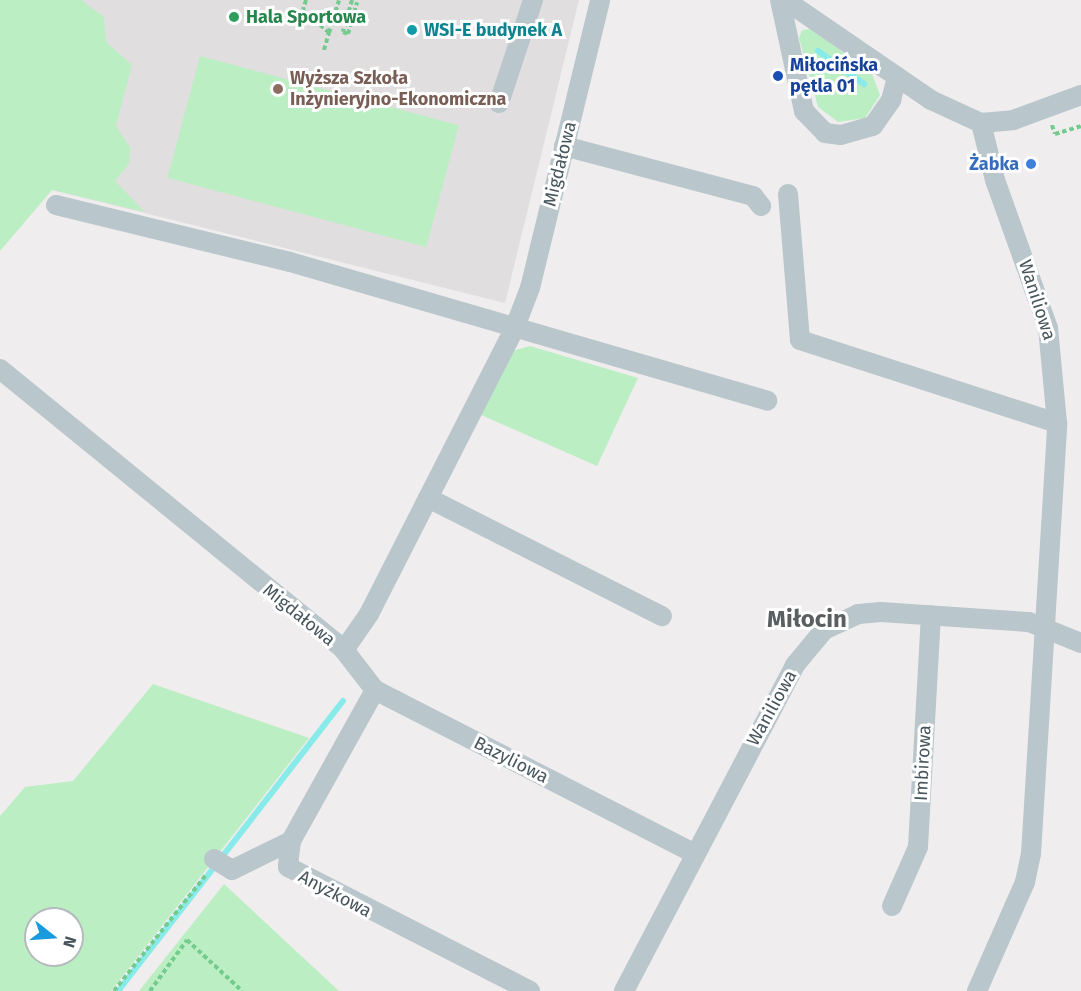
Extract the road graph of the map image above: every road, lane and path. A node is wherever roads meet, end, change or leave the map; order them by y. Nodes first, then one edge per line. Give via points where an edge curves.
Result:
1 (306, 0) edge
2 (339, 0) edge
3 (533, 0) edge
4 (600, 0) edge
5 (783, 0) edge
6 (355, 1) edge
7 (329, 33) junction
8 (324, 50) dead end
9 (897, 78) junction
10 (1081, 95) edge
11 (499, 104) dead end
12 (1049, 118) dead end
13 (981, 123) junction
14 (1081, 126) edge
15 (564, 146) junction
16 (788, 194) dead end
17 (56, 205) dead end
18 (761, 206) dead end
19 (515, 327) junction
20 (0, 369) edge
21 (767, 401) dead end
22 (1057, 423) junction
23 (428, 498) junction
24 (931, 615) junction
25 (662, 616) dead end
26 (1044, 627) junction
27 (1081, 643) edge
28 (344, 650) junction
29 (375, 690) junction
30 (291, 841) junction
31 (693, 853) junction
32 (215, 861) joint
33 (892, 906) dead end
34 (114, 991) edge
35 (150, 991) edge
36 (242, 991) edge
37 (530, 991) edge
38 (624, 991) edge
39 (977, 991) edge

1 - 7 path via 303,10
2 - 7 path
3 - 11 street
4 - 15 street, Migdałowa
5 - 9 street
5 - 9 street via 804,111 825,133 841,135 873,126 891,100
6 - 6 path via 344,32 348,34
7 - 8 path
9 - 13 street via 951,113
10 - 13 street via 1013,120
12 - 14 path via 1055,134
13 - 22 street, Waniliowa via 995,180 1048,328
15 - 18 street via 753,196
15 - 19 street, Migdałowa
16 - 22 street via 800,340
17 - 19 street via 290,262
19 - 21 street
19 - 23 street, Migdałowa
20 - 28 street, Migdałowa
22 - 26 street, Waniliowa
23 - 25 street
23 - 28 street, Migdałowa via 369,614
24 - 26 street, Waniliowa
24 - 31 street, Waniliowa via 858,614 837,622 809,645
24 - 33 street, Imbirowa via 918,847
26 - 27 street
26 - 39 street, Waniliowa via 1029,863
28 - 29 street, Bazyliowa
29 - 30 street, Anyżkowa
29 - 31 street, Bazyliowa
30 - 32 street via 243,867 227,869
30 - 37 street, Anyżkowa via 288,867 297,876
31 - 38 street, Waniliowa
32 - 34 path
35 - 36 path via 187,940

